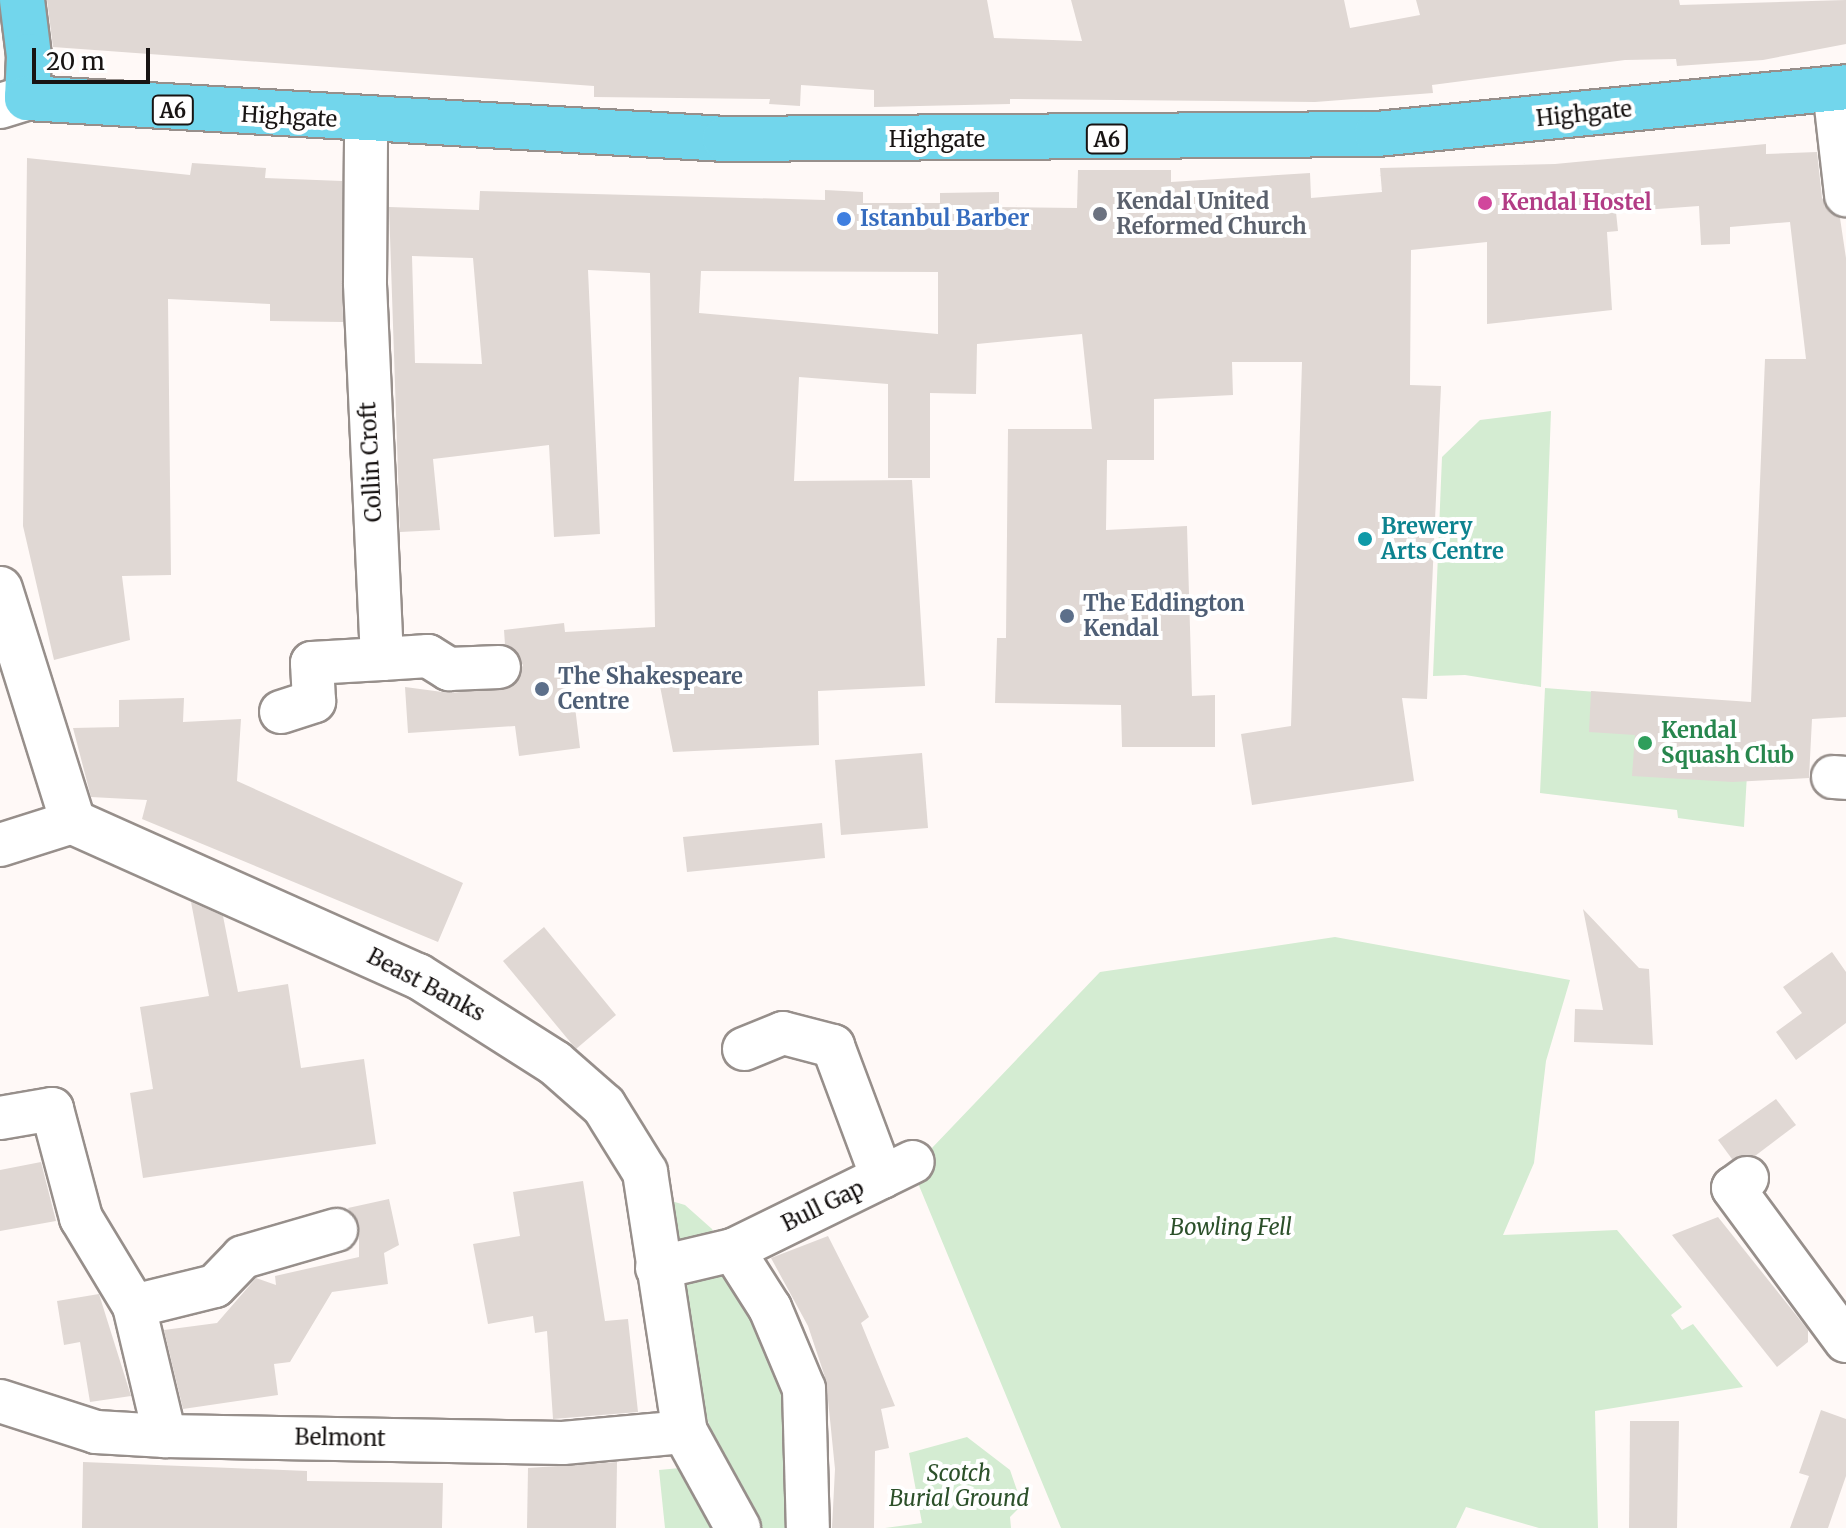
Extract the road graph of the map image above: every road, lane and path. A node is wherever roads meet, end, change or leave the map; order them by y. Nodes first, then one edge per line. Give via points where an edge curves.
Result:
1 (22, 0) edge
2 (1840, 88) edge
3 (13, 102) edge
4 (366, 121) junction
5 (1846, 195) edge
6 (0, 589) edge
7 (382, 659) junction
8 (499, 667) dead end
9 (281, 712) dead end
10 (73, 822) junction
11 (0, 845) edge
12 (744, 1049) dead end
13 (0, 1118) edge
14 (1747, 1178) dead end
15 (336, 1230) dead end
16 (733, 1250) junction
17 (657, 1268) junction
18 (134, 1306) junction
19 (1846, 1341) edge
20 (0, 1401) edge
21 (685, 1432) junction
22 (165, 1436) junction
23 (738, 1528) edge
24 (808, 1528) edge

1 - 3 highway, A6
2 - 4 highway, Highgate / A6 via 1433,129 1261,138 725,139
2 - 5 street
3 - 4 highway, Highgate / A6
4 - 7 street, Collin Croft via 365,283
6 - 10 street
7 - 8 street via 428,656 449,669
7 - 9 street via 312,663 314,701
10 - 11 street
10 - 17 street, Beast Banks via 418,976 555,1063 604,1106 645,1172
12 - 16 street, Bull Gap via 783,1033 833,1046 898,1169
13 - 18 street via 52,1109 81,1218
14 - 19 street via 1733,1188
15 - 18 street via 243,1257 215,1286
16 - 17 street
16 - 24 street via 770,1308 804,1389
17 - 21 street, Beast Banks
18 - 22 street
20 - 22 street, Belmont via 96,1432
21 - 22 street, Belmont via 563,1443
21 - 23 street, Beast Banks

